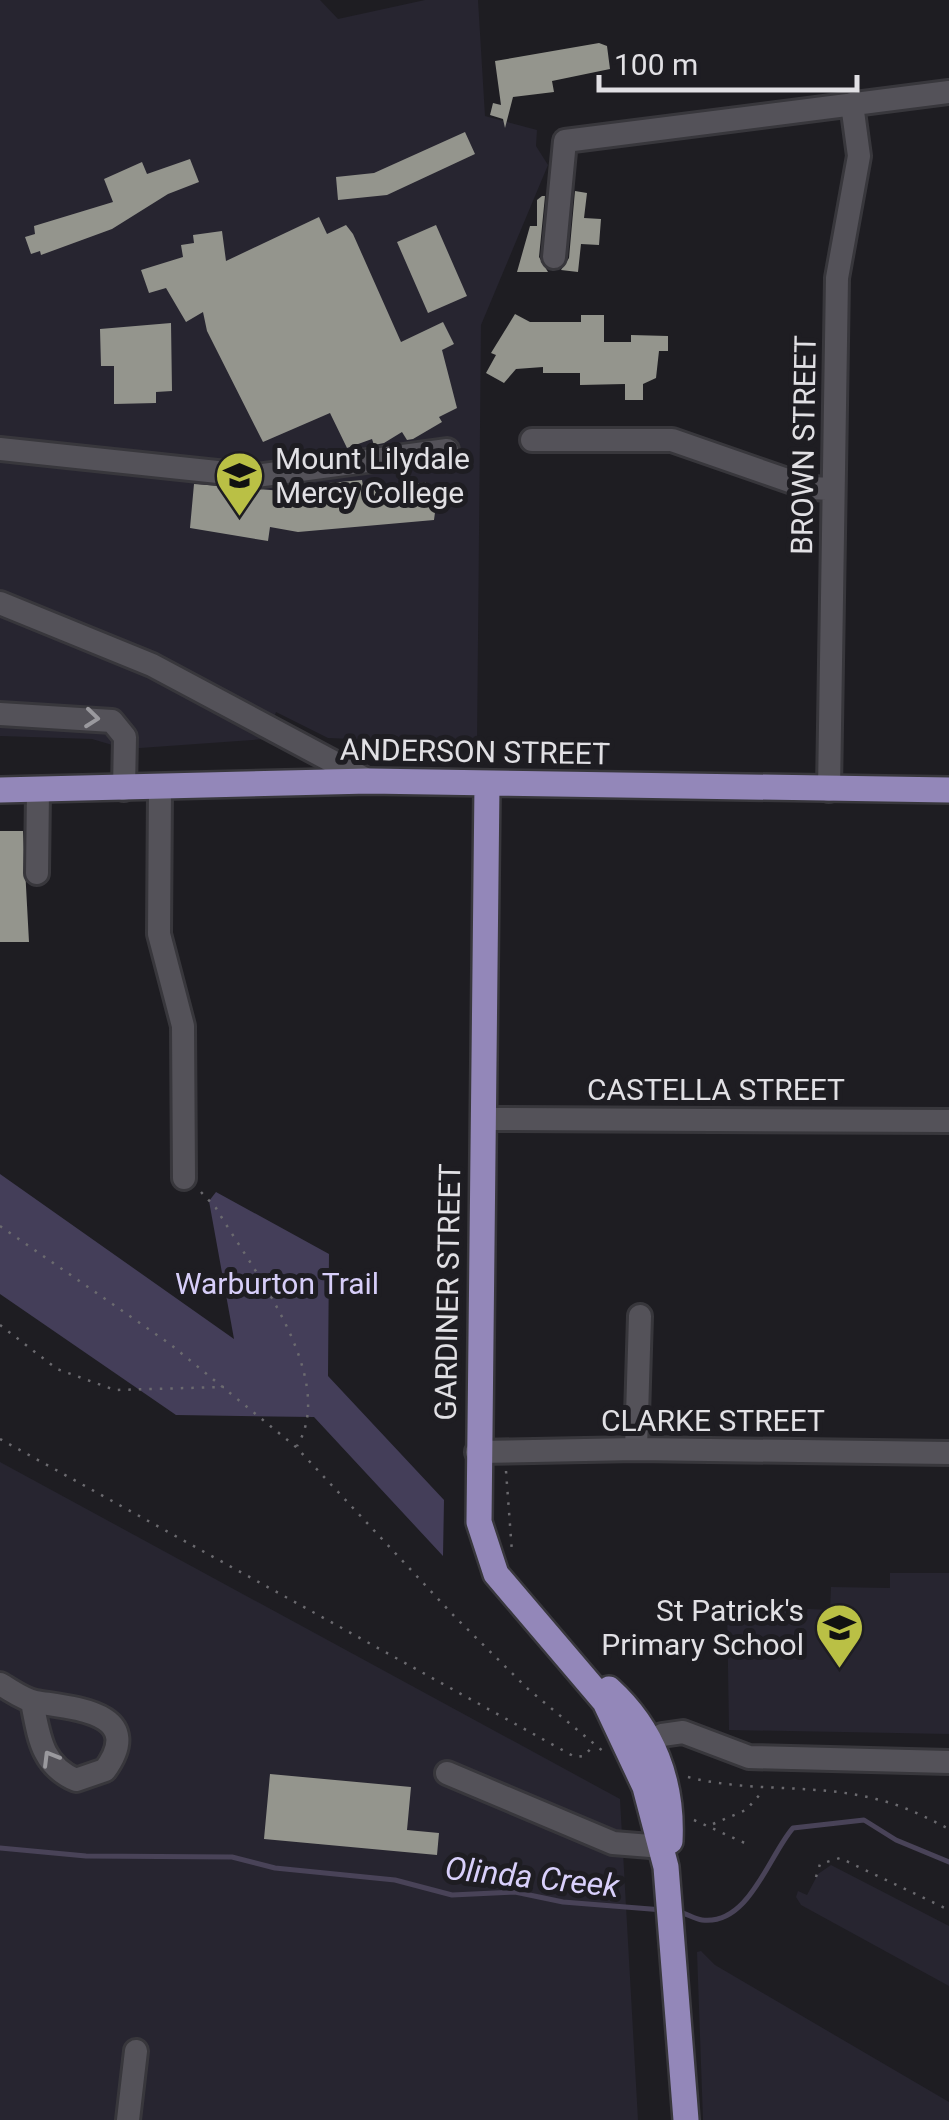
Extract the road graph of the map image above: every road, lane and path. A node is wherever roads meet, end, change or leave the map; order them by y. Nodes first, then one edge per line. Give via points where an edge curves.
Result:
1 (949, 92) edge
2 (852, 104) junction
3 (554, 258) dead end
4 (532, 440) dead end
5 (0, 448) edge
6 (447, 450) dead end
7 (832, 489) junction
8 (0, 602) edge
9 (0, 714) edge
10 (369, 781) junction
11 (487, 784) junction
12 (124, 788) junction
13 (160, 789) junction
14 (0, 790) edge
15 (38, 790) junction
16 (829, 790) junction
17 (949, 790) edge
18 (37, 872) dead end
19 (483, 1119) junction
20 (949, 1121) edge
21 (184, 1178) joint
22 (0, 1226) edge
23 (640, 1316) dead end
24 (0, 1325) edge
25 (226, 1388) junction
26 (0, 1439) edge
27 (296, 1448) junction
28 (636, 1448) junction
29 (478, 1452) junction
30 (949, 1453) edge
31 (0, 1684) edge
32 (32, 1702) dead end
33 (590, 1740) dead end
34 (595, 1744) dead end
35 (640, 1745) junction
36 (949, 1762) edge
37 (446, 1773) dead end
38 (666, 1781) junction
39 (765, 1788) junction
40 (688, 1817) dead end
41 (712, 1825) junction
42 (949, 1829) edge
43 (749, 1845) dead end
44 (662, 1847) junction
45 (816, 1876) dead end
46 (667, 1880) junction
47 (949, 1910) edge
48 (673, 1993) junction
49 (136, 2052) dead end
50 (128, 2120) edge
51 (669, 2120) edge
52 (686, 2120) edge

1 - 2 street
2 - 3 street via 566,140
2 - 7 street, BROWN STREET via 859,156 836,278
4 - 7 street via 672,440 810,488
5 - 6 street via 256,476
7 - 16 street, BROWN STREET
8 - 10 street via 152,665
9 -> 12 street via 112,721 125,737
10 - 11 main road, ANDERSON STREET
10 - 13 main road, ANDERSON STREET
11 - 16 main road, ANDERSON STREET
11 - 19 main road, GARDINER STREET
12 - 13 main road, ANDERSON STREET
12 - 15 main road, ANDERSON STREET
13 - 21 street via 159,934 184,1026
14 - 15 main road, ANDERSON STREET
15 - 18 street
16 - 17 main road, ANDERSON STREET
19 - 20 street, CASTELLA STREET
19 - 29 main road, GARDINER STREET
21 - 27 path via 216,1208 300,1354 309,1421
22 - 25 path
23 - 28 street
24 - 25 path via 57,1369 115,1390
25 - 27 path
26 - 34 path via 570,1754 584,1756
27 - 33 path via 455,1617
28 - 29 street, CLARKE STREET
28 - 30 street, CLARKE STREET
29 - 35 main road, GARDINER STREET via 479,1522 491,1566 571,1660 615,1694
31 - 32 street
35 - 36 street via 684,1732 748,1757
35 - 38 main road
35 - 44 main road
37 - 44 street via 613,1843
38 - 39 path via 682,1776
38 - 46 main road
39 - 41 path via 750,1807
39 - 42 path via 876,1799
40 - 41 path
41 - 43 path
44 - 46 main road
45 - 47 path via 820,1864 840,1858
46 - 48 main road
48 - 51 main road via 666,2039
48 - 52 main road
49 - 50 street

